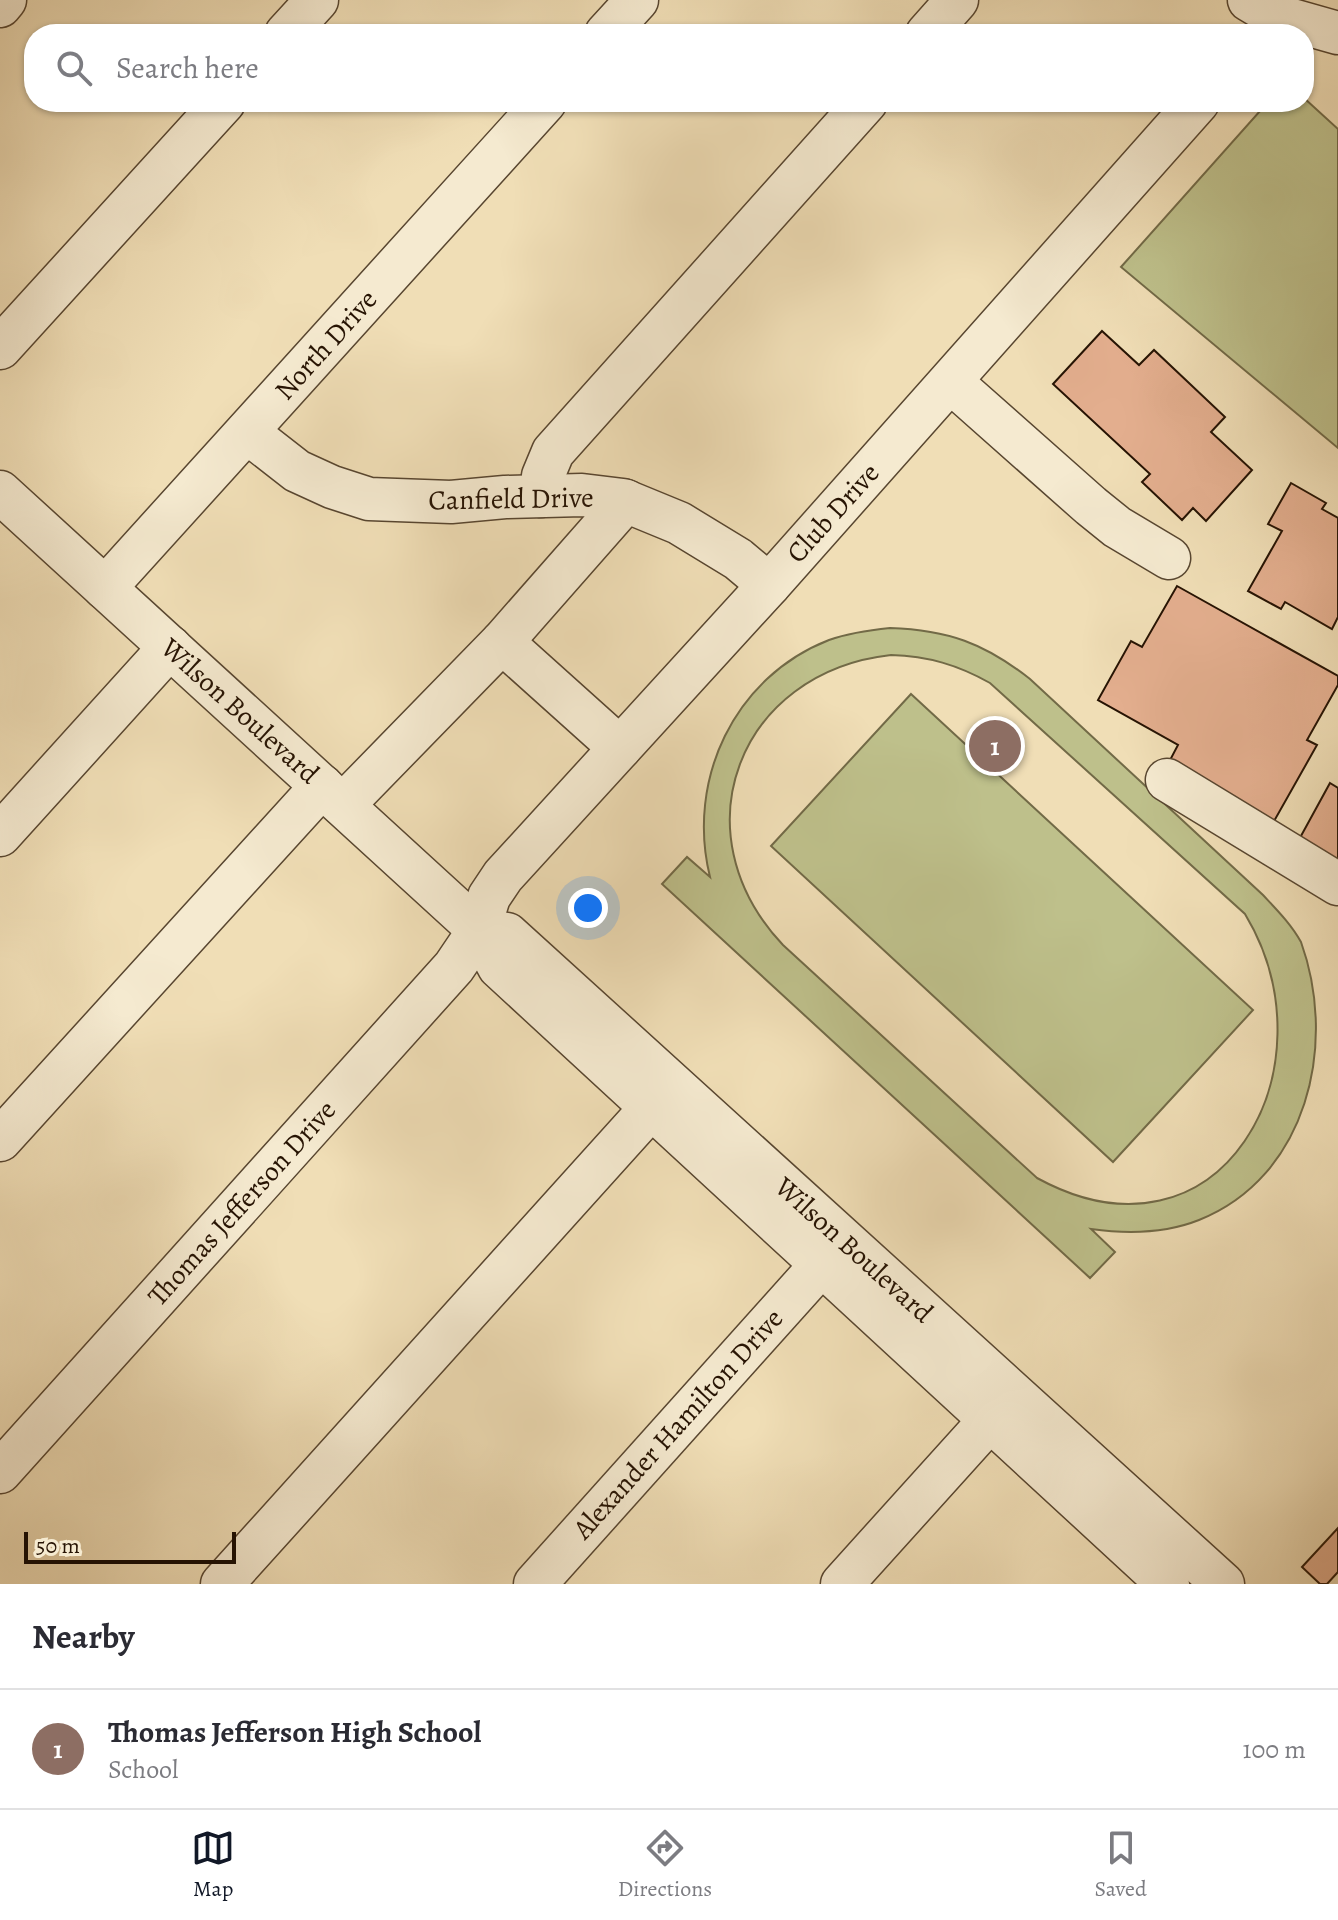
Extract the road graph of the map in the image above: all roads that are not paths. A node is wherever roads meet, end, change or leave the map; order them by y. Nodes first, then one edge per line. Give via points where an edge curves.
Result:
1 (5, 0) edge
2 (317, 0) edge
3 (637, 0) edge
4 (957, 0) edge
5 (0, 6) edge
6 (1267, 12) edge
7 (295, 24) edge
8 (615, 24) edge
9 (936, 24) edge
10 (1308, 24) edge
11 (1314, 26) edge
12 (1338, 33) edge
13 (215, 112) edge
14 (536, 112) edge
15 (857, 112) edge
16 (1189, 112) edge
17 (0, 348) edge
18 (951, 382) junction
19 (247, 432) junction
20 (541, 496) junction
21 (626, 501) junction
22 (6, 509) edge
23 (1169, 558) dead end
24 (769, 585) junction
25 (105, 588) junction
26 (502, 642) junction
27 (170, 647) junction
28 (620, 748) junction
29 (1167, 780) dead end
30 (332, 796) junction
31 (0, 835) edge
32 (1338, 884) edge
33 (479, 930) junction
34 (651, 1108) junction
35 (0, 1140) edge
36 (822, 1264) junction
37 (990, 1420) junction
38 (0, 1472) edge
39 (1159, 1581) edge
40 (222, 1584) edge
41 (535, 1584) edge
42 (842, 1584) edge
43 (1223, 1584) edge

1 - 5 street
2 - 7 street
3 - 8 street
4 - 9 street
6 - 10 street
11 - 12 street
13 - 17 street
14 - 19 street, North Drive
15 - 20 street via 553,452
16 - 18 street, Club Drive
18 - 23 street via 1099,513
18 - 24 street, Club Drive
19 - 20 street, Canfield Drive via 297,471 369,499 451,502
19 - 25 street, North Drive
20 - 21 street, Canfield Drive
21 - 24 street, Canfield Drive via 679,523
21 - 26 street
22 - 25 street, Wilson Boulevard
24 - 28 street, Club Drive
25 - 27 street, Wilson Boulevard
26 - 28 street
26 - 30 street
27 - 30 street, Wilson Boulevard
27 - 31 street
28 - 33 street, Club Drive via 503,876 489,897
29 - 32 street
30 - 33 street, Wilson Boulevard
30 - 35 street
33 - 34 street, Wilson Boulevard via 499,967
33 - 38 street, Thomas Jefferson Drive via 454,967
33 - 43 street, Wilson Boulevard via 507,934
34 - 36 street, Wilson Boulevard
34 - 40 street
36 - 37 street, Wilson Boulevard
36 - 41 street, Alexander Hamilton Drive
37 - 39 street, Wilson Boulevard
37 - 42 street

